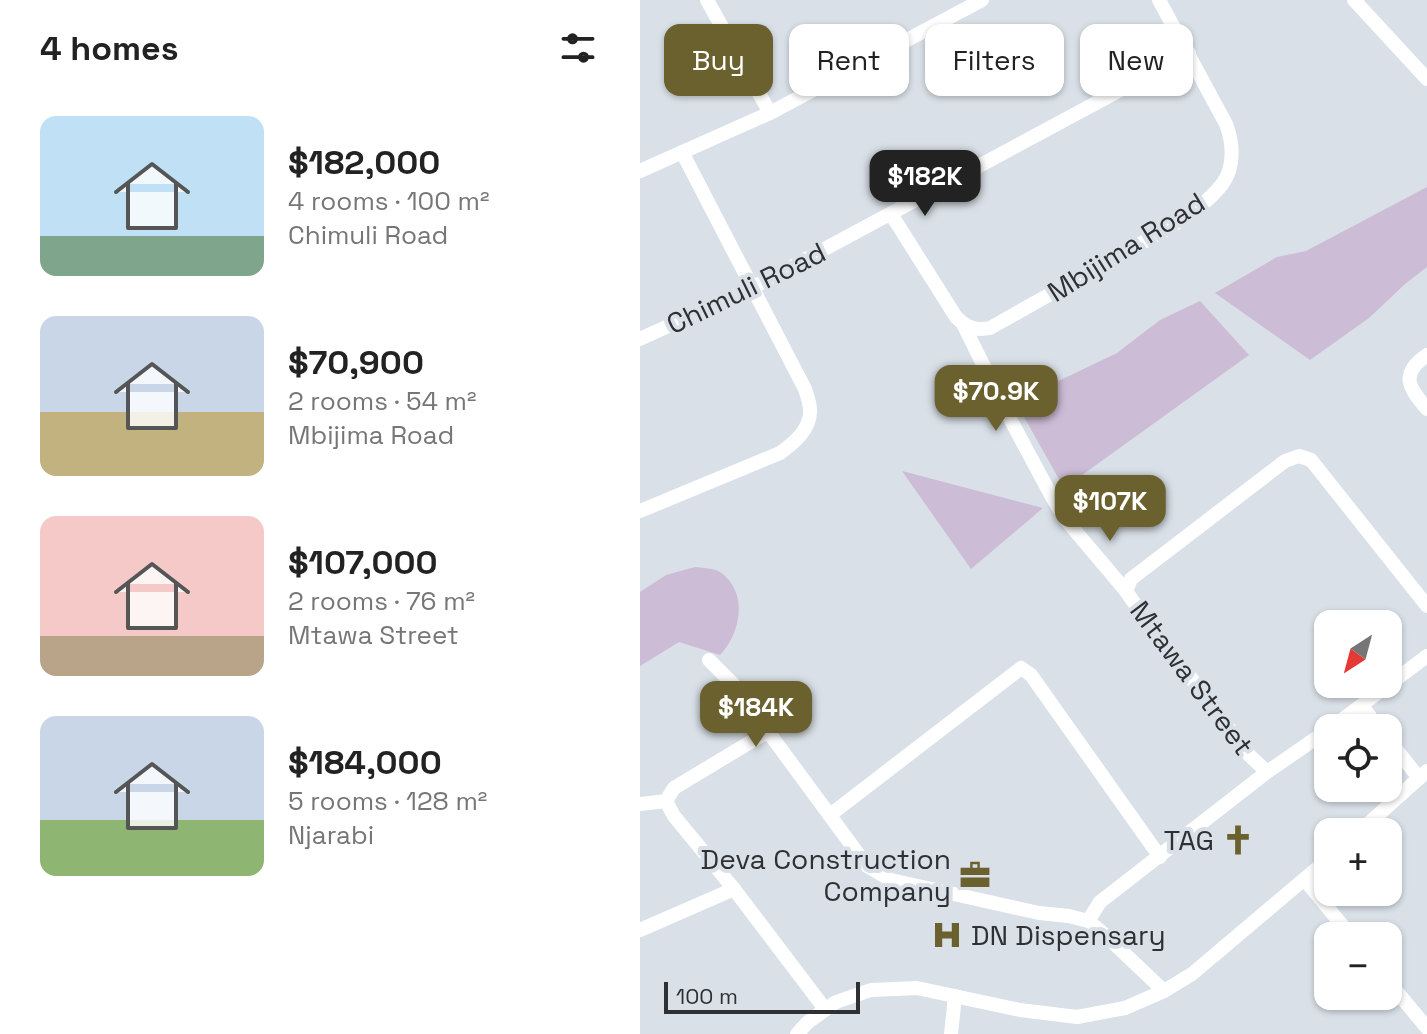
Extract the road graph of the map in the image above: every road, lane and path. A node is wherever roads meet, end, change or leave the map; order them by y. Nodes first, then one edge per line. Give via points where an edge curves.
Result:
1 (707, 0) edge
2 (982, 0) edge
3 (1159, 0) edge
4 (1354, 0) edge
5 (1173, 24) edge
6 (1193, 61) edge
7 (1427, 79) edge
8 (1109, 96) edge
9 (770, 113) junction
10 (682, 152) junction
11 (640, 171) edge
12 (891, 214) junction
13 (752, 288) junction
14 (963, 324) junction
15 (640, 339) edge
16 (1427, 355) edge
17 (1427, 409) edge
18 (640, 511) edge
19 (1126, 591) junction
20 (1427, 606) edge
21 (1427, 656) edge
22 (709, 660) dead end
23 (1362, 706) junction
24 (1351, 714) edge
25 (1368, 714) edge
26 (767, 732) junction
27 (1314, 739) edge
28 (1402, 753) edge
29 (1267, 772) junction
30 (1423, 775) edge
31 (666, 801) junction
32 (640, 804) edge
33 (830, 815) junction
34 (1375, 818) edge
35 (1160, 857) junction
36 (1314, 872) edge
37 (1305, 880) junction
38 (734, 889) junction
39 (1088, 921) junction
40 (1340, 922) edge
41 (640, 930) edge
42 (1164, 991) junction
43 (955, 996) junction
44 (1402, 998) edge
45 (825, 1009) junction
46 (1427, 1028) edge
47 (797, 1034) edge
48 (951, 1034) edge

1 - 9 street
2 - 9 street
3 - 5 street, Mbijima Road
4 - 7 street
6 - 14 street, Mbijima Road via 1231,136 1225,181 1160,232 990,328
8 - 12 street, Chimuli Road
9 - 10 street
10 - 11 street
10 - 13 street
12 - 13 street, Chimuli Road
12 - 14 street
13 - 15 street, Chimuli Road
13 - 18 street via 805,389 807,424 780,453
14 - 19 street via 1066,520
16 - 17 street via 1412,368 1409,382
19 - 20 street, Mtawa Street via 1131,579 1285,461 1299,456 1311,460
19 - 29 street, Mtawa Street
21 - 23 street, Mtawa Street
22 - 26 street
23 - 24 street, Mtawa Street
23 - 25 street
26 - 31 street via 674,788
26 - 33 street
27 - 29 street, Mtawa Street
28 - 30 street
29 - 35 street
30 - 34 street
31 - 32 street
31 - 38 street
33 - 35 street via 1021,668
33 - 39 street via 867,866 891,880
35 - 39 street via 1100,902
36 - 37 street
37 - 40 street
37 - 42 street
38 - 41 street
38 - 45 street
39 - 42 street
42 - 43 street via 1125,1008 1077,1017
43 - 45 street via 917,988 871,990
43 - 48 street
44 - 46 street
45 - 47 street

